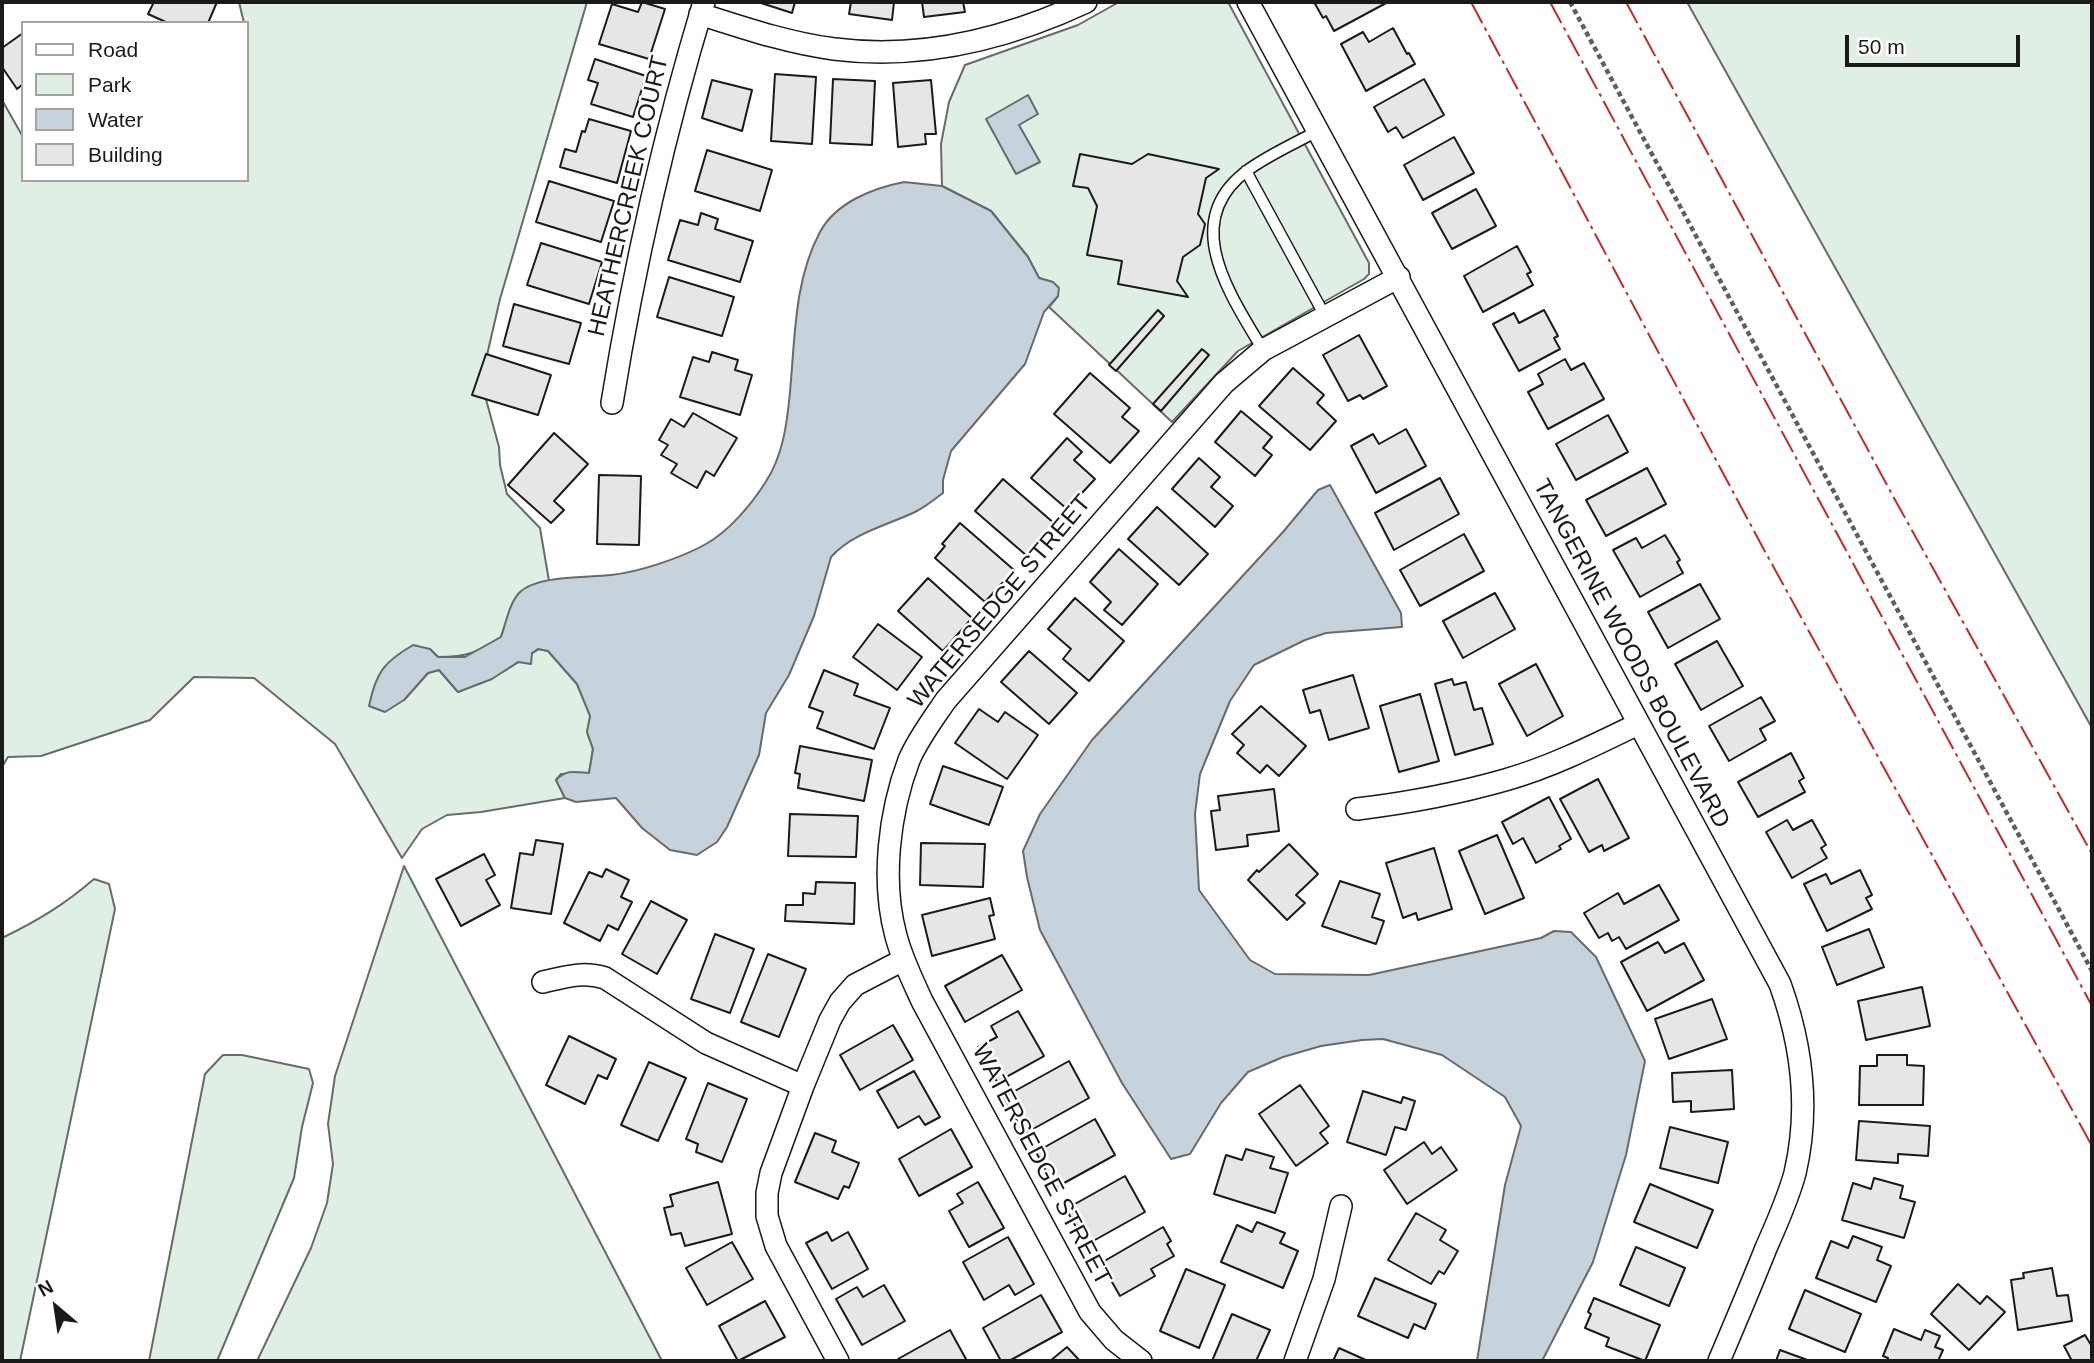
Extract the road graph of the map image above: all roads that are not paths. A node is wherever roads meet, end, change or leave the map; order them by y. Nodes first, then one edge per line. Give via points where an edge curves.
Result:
1 (1086, 2) edge
2 (1248, 2) edge
3 (702, 8) edge
4 (1319, 130) junction
5 (1246, 171) junction
6 (1399, 277) junction
7 (1325, 316) junction
8 (1262, 350) junction
9 (612, 403) dead end
10 (1638, 724) junction
11 (1357, 809) dead end
12 (903, 960) junction
13 (543, 982) dead end
14 (803, 1086) junction
15 (1341, 1206) dead end
16 (838, 1361) edge
17 (1141, 1361) edge
18 (1295, 1361) edge
19 (1719, 1361) edge

1 - 3 street via 1016,31 901,53 800,43
2 - 4 street, TANGERINE WOODS BOULEVARD
3 - 9 street, HEATHERCREEK COURT via 647,213
4 - 5 lane
4 - 6 street, TANGERINE WOODS BOULEVARD
5 - 7 lane
5 - 8 lane via 1220,203 1213,244 1224,282
6 - 7 street, WATERSEDGE STREET
6 - 10 street, TANGERINE WOODS BOULEVARD
7 - 8 street, WATERSEDGE STREET
8 - 12 street, WATERSEDGE STREET via 1206,403 970,670 926,729 910,758 892,834 890,904
10 - 11 street via 1507,779 1412,802
10 - 19 street, TANGERINE WOODS BOULEVARD via 1780,984 1802,1074 1799,1153 1788,1196
12 - 14 street via 855,985 840,1002
12 - 17 street, WATERSEDGE STREET via 1090,1311 1114,1340
13 - 14 street via 579,974 605,978 706,1043
14 - 16 street via 771,1173 767,1216 776,1246
15 - 18 street via 1324,1279

